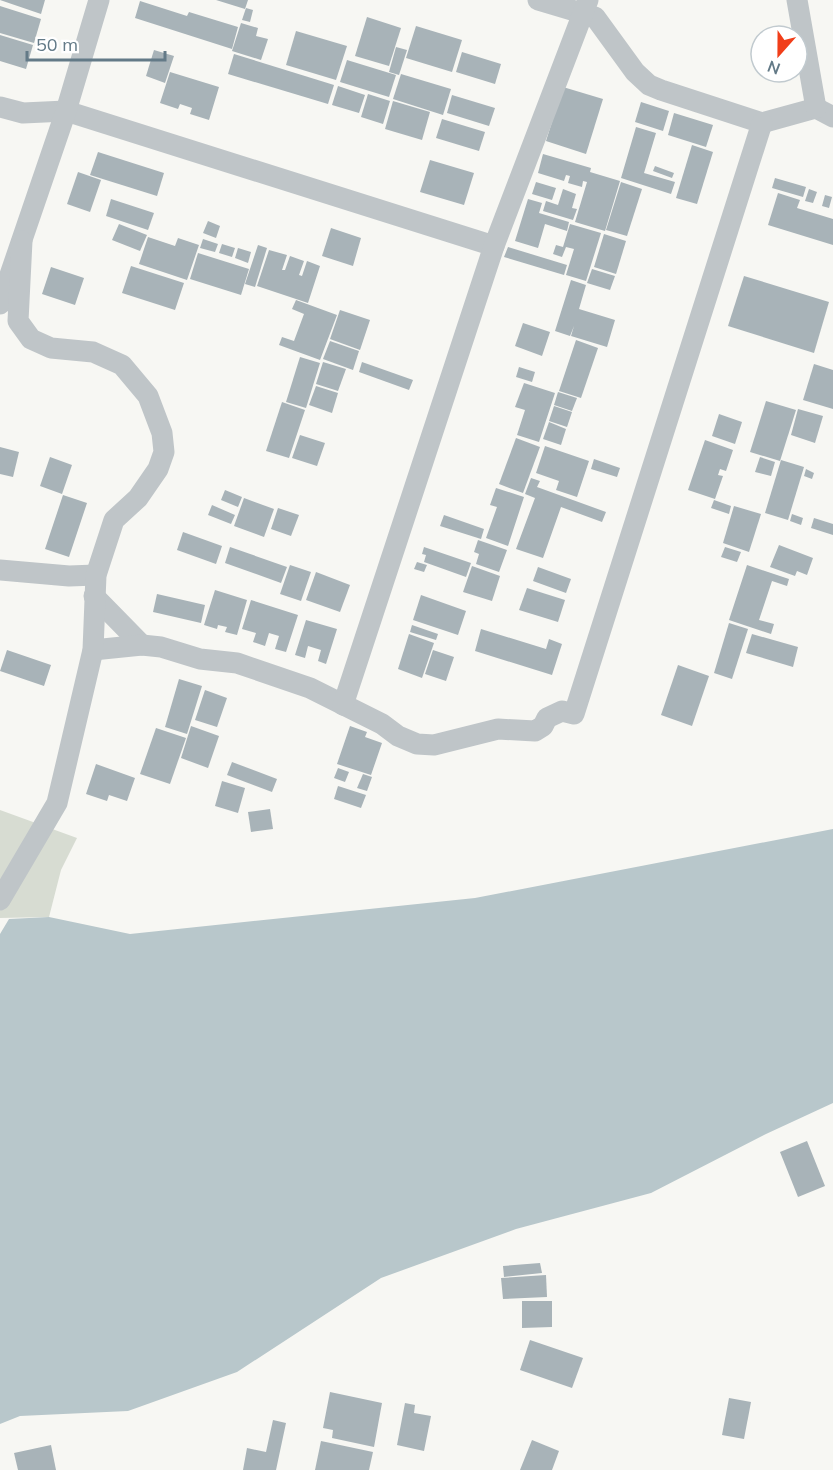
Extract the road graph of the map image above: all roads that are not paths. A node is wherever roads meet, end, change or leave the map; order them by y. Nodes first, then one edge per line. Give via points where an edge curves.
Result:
1 (99, 0) edge
2 (538, 0) edge
3 (797, 0) edge
4 (585, 7) edge
5 (0, 107) edge
6 (66, 111) junction
7 (825, 112) edge
8 (762, 123) junction
9 (22, 241) junction
10 (494, 246) junction
11 (0, 304) edge
12 (0, 570) edge
13 (96, 575) junction
14 (94, 597) junction
15 (142, 645) junction
16 (93, 650) junction
17 (343, 705) junction
18 (0, 900) edge

1 - 6 street
2 - 4 street
3 - 7 street
4 - 8 street via 649,85
4 - 10 street
5 - 6 street via 23,113
6 - 9 street
6 - 10 street
7 - 8 street
8 - 17 street via 574,714 562,711 547,718 535,731 498,729 434,745 417,744 398,736
9 - 11 street
9 - 13 street via 18,321 31,339 51,348 93,352 122,365 148,396 162,433 164,452 158,469 138,498 114,520
10 - 17 street
12 - 13 street
13 - 14 street
14 - 15 street
14 - 16 street
15 - 16 street
15 - 17 street via 237,663 310,688
16 - 18 street via 57,803

